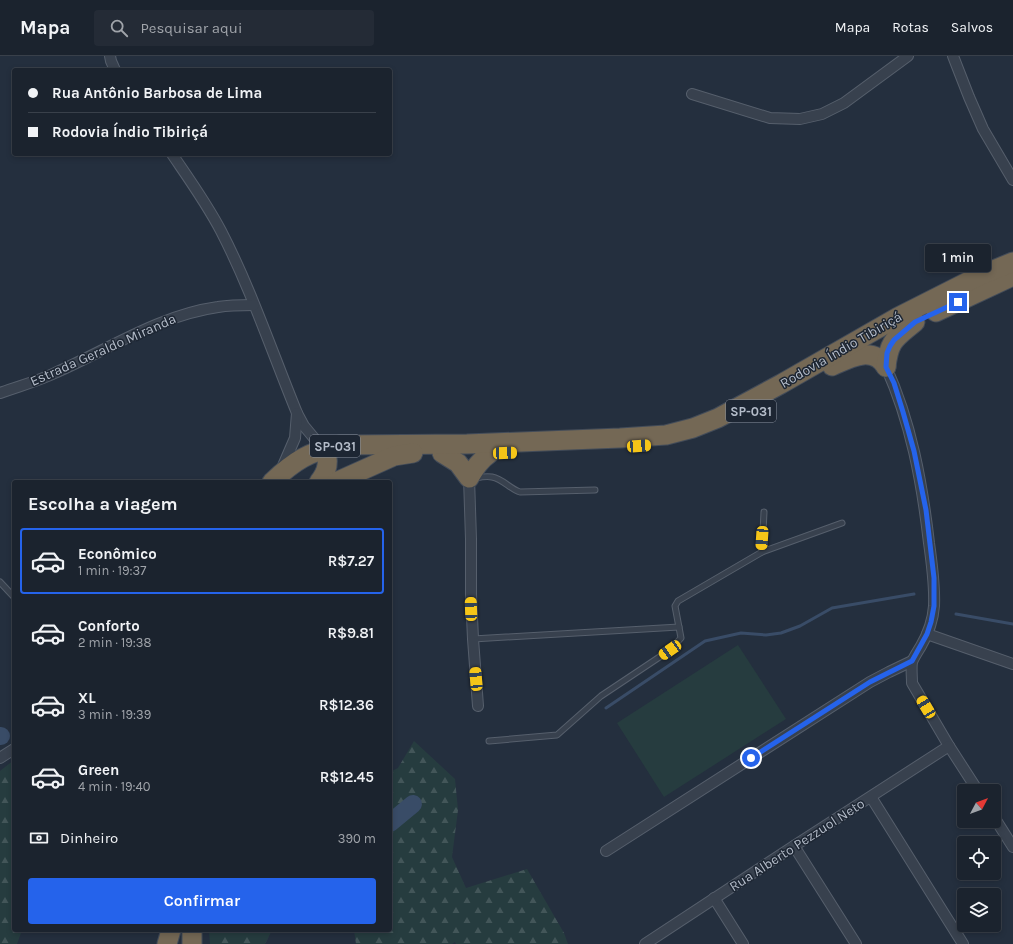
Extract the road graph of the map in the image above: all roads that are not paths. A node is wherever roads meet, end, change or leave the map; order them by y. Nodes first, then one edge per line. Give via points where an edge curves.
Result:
1 (908, 56) edge
2 (953, 56) edge
3 (692, 94) dead end
4 (173, 156) edge
5 (1013, 180) edge
6 (1013, 262) edge
7 (1013, 276) edge
8 (254, 305) junction
9 (915, 322) junction
10 (832, 366) junction
11 (886, 367) junction
12 (0, 393) edge
13 (297, 413) junction
14 (323, 449) junction
15 (442, 453) junction
16 (490, 454) junction
17 (469, 478) junction
18 (275, 479) edge
19 (320, 480) edge
20 (340, 480) edge
21 (595, 490) dead end
22 (764, 512) dead end
23 (842, 523) dead end
24 (762, 552) junction
25 (0, 582) edge
26 (12, 596) edge
27 (679, 627) junction
28 (927, 634) junction
29 (473, 639) junction
30 (912, 661) junction
31 (1012, 665) edge
32 (478, 706) dead end
33 (489, 741) dead end
34 (949, 746) junction
35 (12, 750) edge
36 (0, 758) edge
37 (973, 784) edge
38 (870, 797) junction
39 (1001, 828) edge
40 (794, 846) junction
41 (1013, 847) edge
42 (606, 851) dead end
43 (714, 898) junction
44 (170, 932) edge
45 (192, 932) edge
46 (167, 944) edge
47 (192, 944) edge
48 (645, 944) edge
49 (743, 944) edge
50 (856, 944) edge
51 (963, 944) edge

1 - 3 street via 844,103 822,114 800,119 770,118
2 - 5 street via 983,129
4 - 8 street via 213,216
6 - 14 highway, Rodovia Índio Tibiriçá / SP-031 via 979,276 898,317 774,388 718,418 693,428 666,434 620,438 467,444 340,445
7 - 9 highway, Rodovia Índio Tibiriçá / SP-031
8 - 12 street, Estrada Geraldo Miranda via 217,307 182,315 118,342 56,373
8 - 13 street
9 - 10 highway, Rodovia Índio Tibiriçá / SP-031
9 - 11 highway via 890,346
10 - 11 highway via 853,357 866,355 878,357
10 - 16 highway, Rodovia Índio Tibiriçá / SP-031 via 732,421 678,442
11 - 28 street via 901,405 914,451 926,510 934,586 934,606
13 - 14 street
13 - 18 street via 295,438
14 - 18 highway, Rodovia Índio Tibiriçá / SP-031 via 306,455
14 - 19 highway via 328,462
15 - 16 highway, Rodovia Índio Tibiriçá / SP-031
15 - 17 highway via 458,463
15 - 20 highway, Rodovia Índio Tibiriçá / SP-031 via 408,453 394,456
16 - 17 highway via 483,458
17 - 21 lane via 493,477 520,492
17 - 29 street
22 - 24 lane
23 - 24 lane
24 - 27 lane via 678,601 675,606
25 - 26 lane
27 - 29 lane
27 - 33 lane via 681,638 670,650 601,696 557,735
28 - 30 street
28 - 31 street
29 - 32 street
30 - 34 street via 912,683
30 - 42 street via 870,682
34 - 37 street
34 - 38 street, Rua Alberto Pezzuol Neto
35 - 36 street
38 - 40 street, Rua Alberto Pezzuol Neto
38 - 51 street
39 - 41 street
40 - 43 street, Rua Alberto Pezzuol Neto
40 - 50 street
43 - 48 street, Rua Alberto Pezzuol Neto
43 - 49 street
44 - 46 highway
45 - 47 highway

